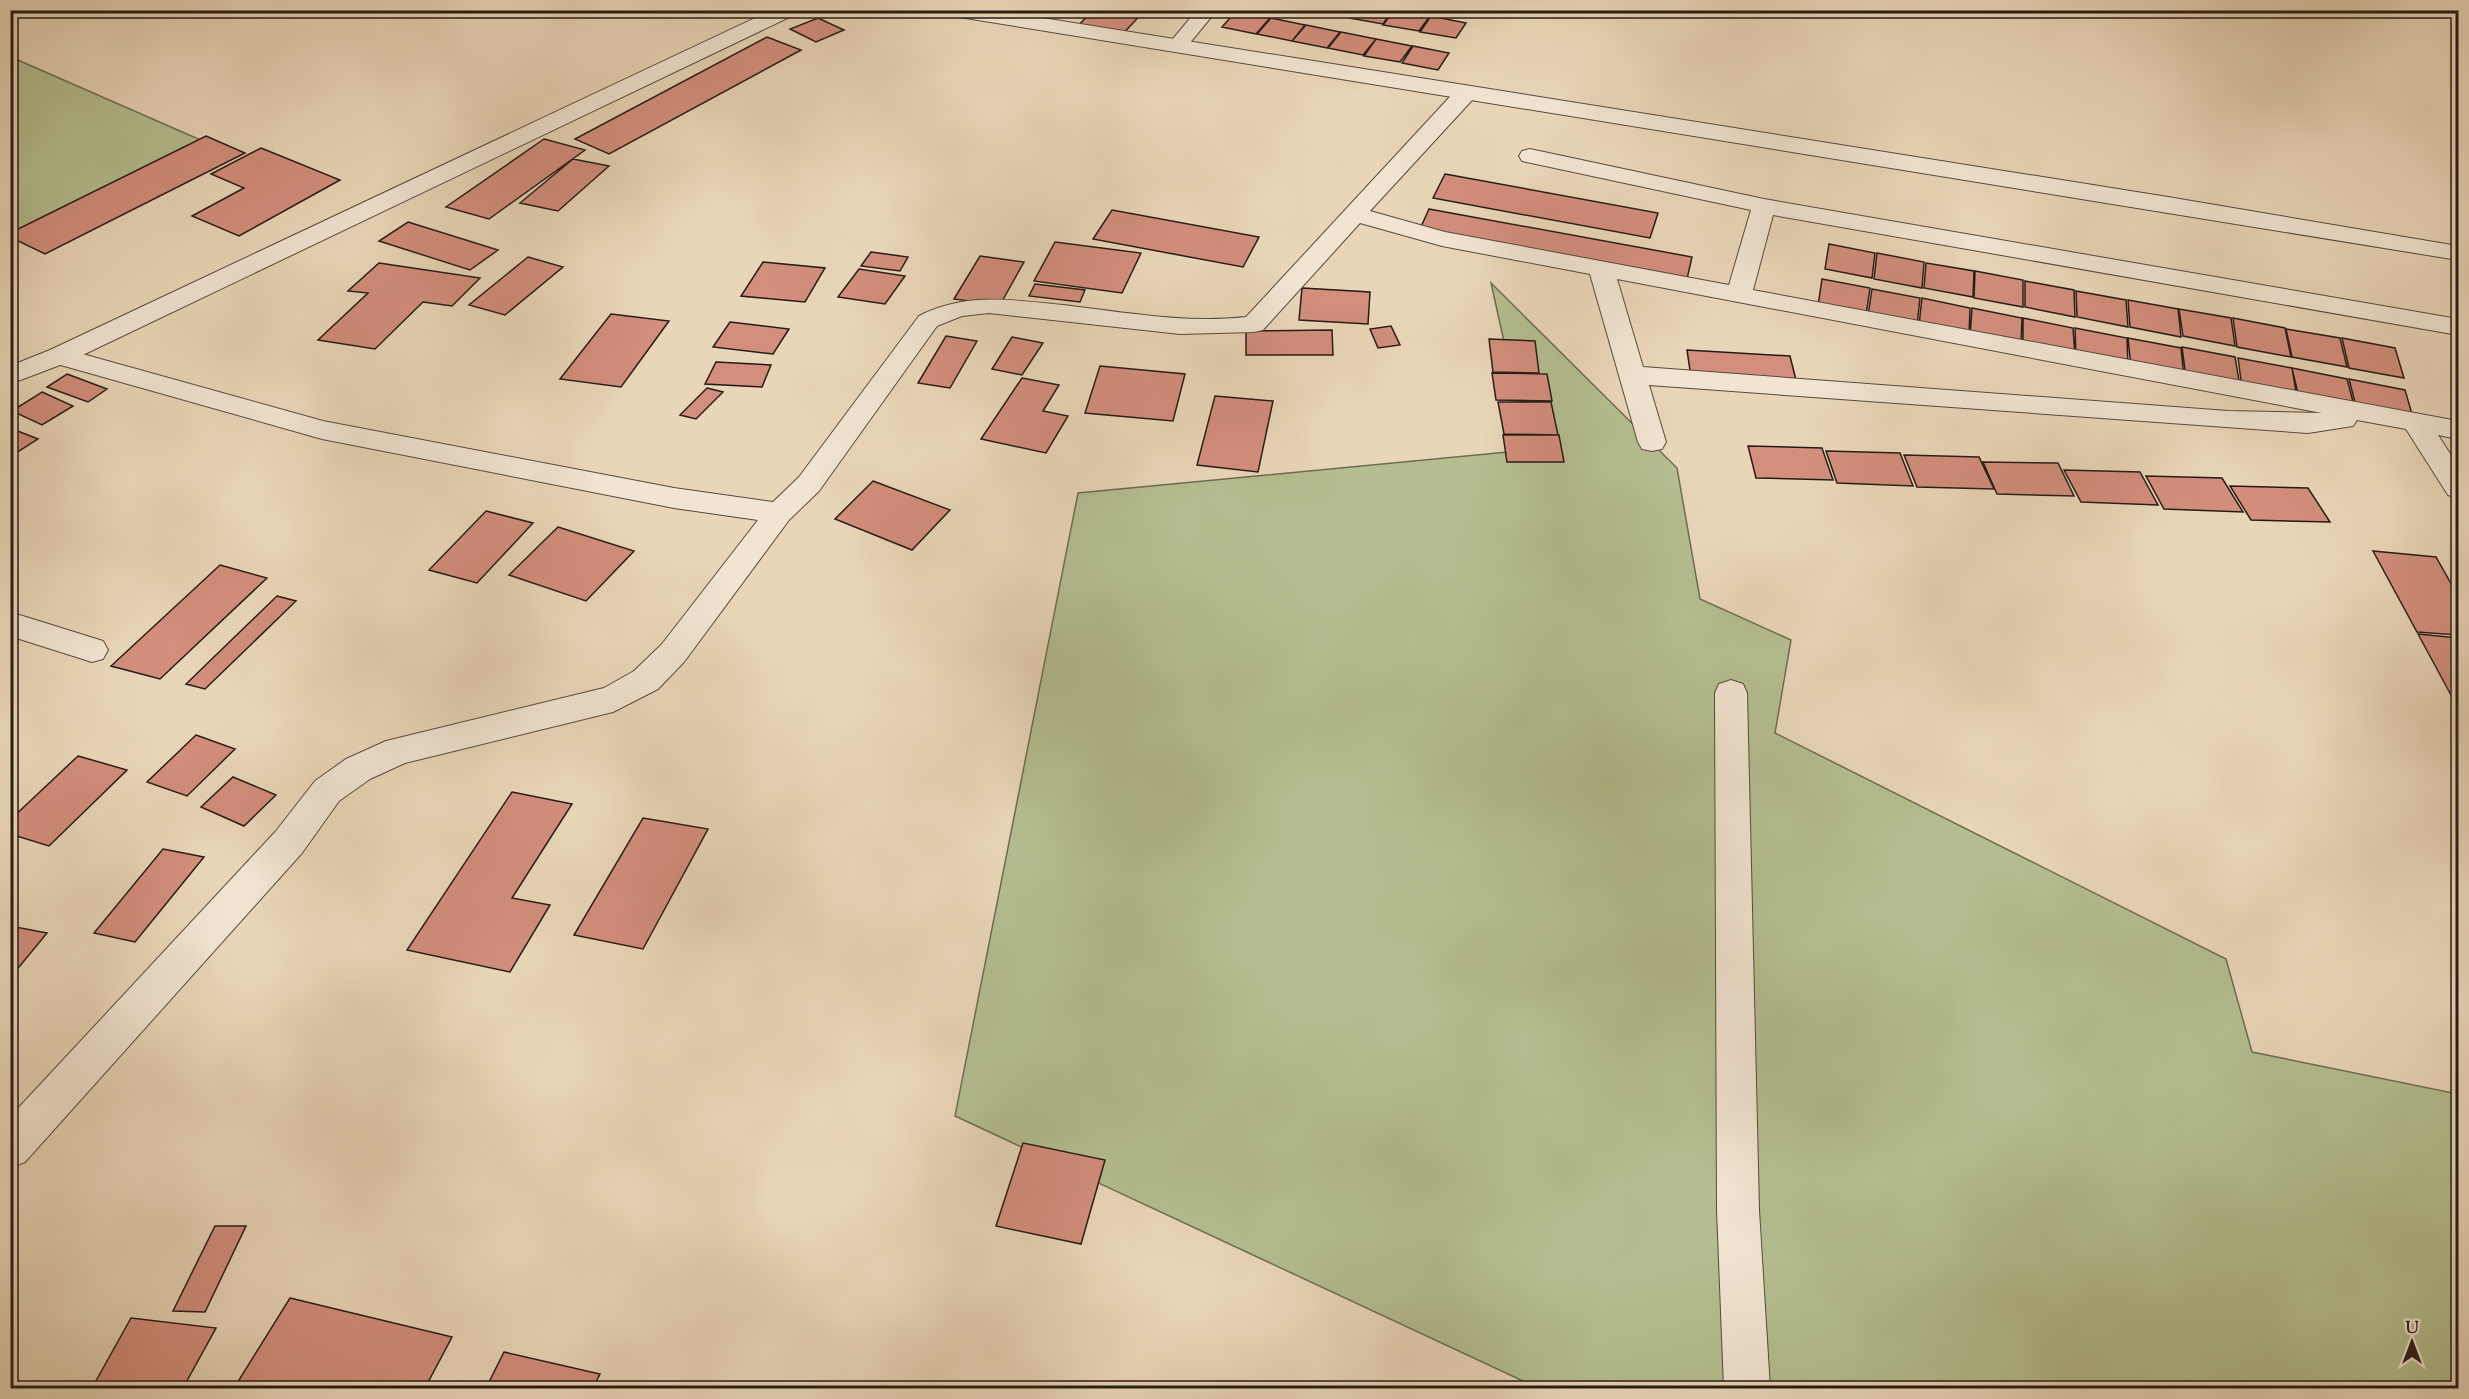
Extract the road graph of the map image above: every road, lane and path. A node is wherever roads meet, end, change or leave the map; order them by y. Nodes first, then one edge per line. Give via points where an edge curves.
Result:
1 (789, 10) edge
2 (953, 10) edge
3 (1208, 10) edge
4 (1178, 46) junction
5 (1466, 93) junction
6 (1530, 156) dead end
7 (1764, 206) junction
8 (1353, 214) junction
9 (2458, 254) edge
10 (1601, 268) junction
11 (1739, 294) junction
12 (2458, 327) edge
13 (59, 356) junction
14 (1633, 375) junction
15 (10, 376) edge
16 (2381, 416) junction
17 (2415, 422) junction
18 (2458, 430) edge
19 (1652, 442) dead end
20 (2458, 488) edge
21 (779, 513) junction
22 (10, 624) edge
23 (92, 650) dead end
24 (1731, 693) dead end
25 (10, 1148) edge
26 (1747, 1389) edge

1 - 13 street
2 - 4 street
3 - 4 street
4 - 5 street
5 - 8 street
5 - 9 street
6 - 7 street
7 - 11 street
7 - 12 street
8 - 10 street via 1442,239
8 - 21 street via 1254,324 1196,326 976,305 938,315 928,321 809,484
10 - 11 street
10 - 14 street
11 - 16 street
13 - 15 street
13 - 21 street via 322,430 674,498
14 - 16 street via 2229,420 2308,424
14 - 19 street
16 - 17 street
17 - 18 street
17 - 20 street
21 - 25 street via 673,653 646,680 613,699 398,751 358,769 327,791 289,842
22 - 23 street
24 - 26 street via 1738,1210

